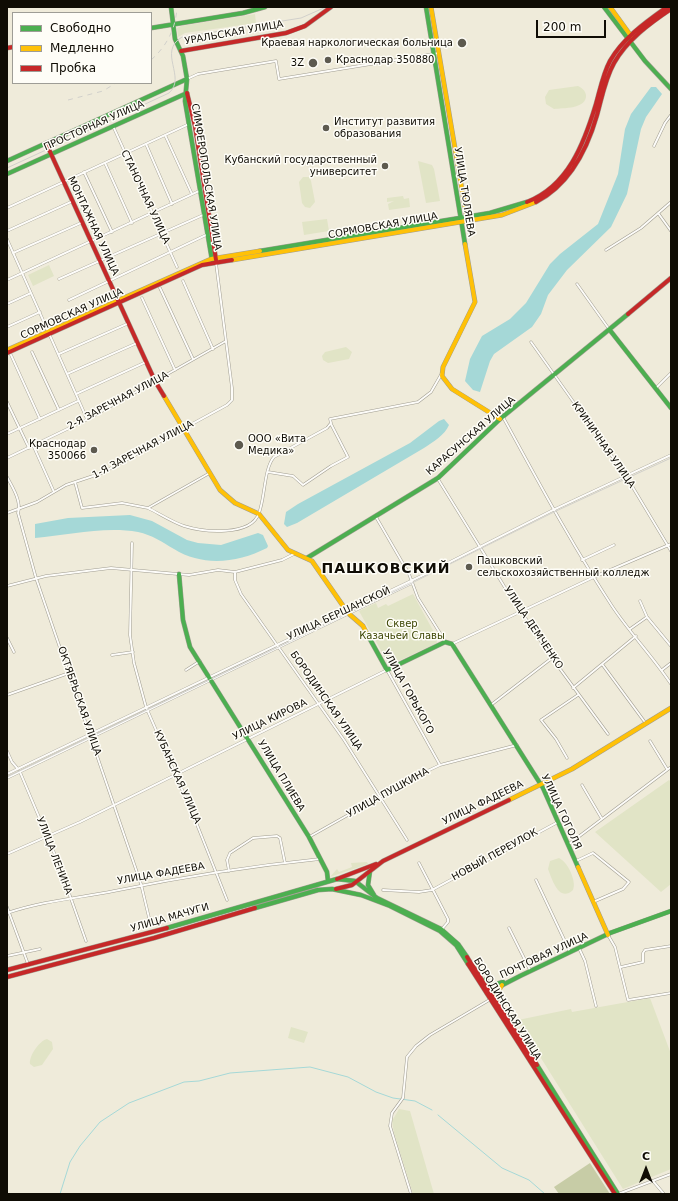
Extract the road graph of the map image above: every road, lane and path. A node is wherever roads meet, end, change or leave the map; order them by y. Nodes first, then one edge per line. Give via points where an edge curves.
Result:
1 (171, 7) edge
2 (263, 7) edge
3 (331, 7) edge
4 (426, 7) edge
5 (431, 7) edge
6 (604, 7) edge
7 (610, 7) edge
8 (668, 7) edge
9 (671, 9) edge
10 (174, 24) junction
11 (152, 27) edge
12 (630, 39) junction
13 (181, 51) junction
14 (439, 53) junction
15 (434, 54) junction
16 (187, 79) junction
17 (671, 89) edge
18 (187, 92) junction
19 (671, 115) edge
20 (189, 124) junction
21 (113, 126) junction
22 (165, 136) junction
23 (46, 143) junction
24 (146, 144) junction
25 (654, 146) dead end
26 (125, 153) junction
27 (51, 154) junction
28 (7, 161) edge
29 (105, 163) junction
30 (84, 172) junction
31 (7, 174) edge
32 (203, 180) junction
33 (64, 181) junction
34 (198, 181) junction
35 (200, 191) junction
36 (192, 195) junction
37 (73, 201) junction
38 (671, 202) edge
39 (172, 204) junction
40 (7, 208) edge
41 (658, 213) junction
42 (152, 214) junction
43 (203, 215) junction
44 (467, 219) junction
45 (461, 220) junction
46 (82, 222) junction
47 (132, 223) junction
48 (7, 231) edge
49 (671, 231) edge
50 (112, 232) junction
51 (162, 233) junction
52 (206, 235) junction
53 (7, 239) edge
54 (92, 242) junction
55 (606, 250) dead end
56 (13, 253) junction
57 (171, 253) junction
58 (210, 259) junction
59 (216, 260) junction
60 (101, 261) junction
61 (177, 267) dead end
62 (22, 273) junction
63 (671, 278) edge
64 (59, 279) dead end
65 (7, 280) edge
66 (110, 281) junction
67 (183, 281) dead end
68 (577, 284) dead end
69 (160, 288) dead end
70 (31, 293) junction
71 (142, 298) dead end
72 (69, 300) dead end
73 (119, 301) junction
74 (7, 304) edge
75 (40, 312) junction
76 (129, 323) junction
77 (7, 327) edge
78 (609, 329) junction
79 (49, 332) junction
80 (226, 341) junction
81 (138, 342) junction
82 (531, 342) dead end
83 (213, 349) junction
84 (32, 352) dead end
85 (8, 353) edge
86 (59, 354) junction
87 (194, 360) junction
88 (146, 361) junction
89 (175, 370) junction
90 (442, 372) junction
91 (671, 373) edge
92 (67, 374) junction
93 (555, 376) junction
94 (155, 381) junction
95 (656, 388) junction
96 (76, 394) junction
97 (232, 400) joint
98 (79, 401) junction
99 (7, 402) edge
100 (671, 408) edge
101 (59, 410) junction
102 (502, 418) junction
103 (40, 419) junction
104 (88, 419) junction
105 (331, 423) junction
106 (19, 428) junction
107 (182, 429) junction
108 (7, 434) edge
109 (33, 446) junction
110 (29, 448) junction
111 (671, 455) edge
112 (7, 458) edge
113 (268, 472) junction
114 (208, 474) junction
115 (7, 476) edge
116 (626, 476) junction
117 (438, 478) junction
118 (75, 482) junction
119 (11, 484) junction
120 (7, 485) edge
121 (54, 492) junction
122 (148, 508) junction
123 (20, 509) junction
124 (553, 510) junction
125 (7, 513) edge
126 (259, 514) junction
127 (376, 518) junction
128 (132, 543) dead end
129 (614, 544) dead end
130 (671, 544) edge
131 (668, 546) junction
132 (480, 547) junction
133 (671, 551) edge
134 (294, 554) junction
135 (307, 558) junction
136 (582, 560) junction
137 (132, 570) junction
138 (235, 572) junction
139 (179, 574) junction
140 (594, 577) junction
141 (36, 578) junction
142 (412, 580) junction
143 (412, 583) junction
144 (7, 586) edge
145 (640, 601) dead end
146 (521, 611) junction
147 (347, 612) junction
148 (647, 617) junction
149 (630, 629) junction
150 (636, 636) junction
151 (7, 638) edge
152 (446, 642) junction
153 (277, 644) junction
154 (452, 644) junction
155 (671, 646) edge
156 (279, 647) junction
157 (14, 652) dead end
158 (133, 652) junction
159 (112, 655) dead end
160 (552, 658) junction
161 (200, 661) junction
162 (671, 663) edge
163 (602, 664) junction
164 (186, 670) dead end
165 (387, 670) junction
166 (662, 670) junction
167 (69, 673) junction
168 (211, 678) junction
169 (671, 684) edge
170 (573, 688) junction
171 (7, 695) edge
172 (578, 695) junction
173 (319, 704) junction
174 (491, 706) junction
175 (146, 707) junction
176 (671, 708) edge
177 (147, 711) junction
178 (644, 721) dead end
179 (90, 734) junction
180 (608, 734) dead end
181 (91, 738) junction
182 (249, 739) junction
183 (650, 741) dead end
184 (517, 745) junction
185 (7, 751) edge
186 (567, 758) dead end
187 (440, 765) junction
188 (671, 767) edge
189 (18, 769) junction
190 (668, 769) junction
191 (20, 772) junction
192 (7, 774) edge
193 (176, 775) junction
194 (7, 778) edge
195 (541, 784) junction
196 (582, 785) dead end
197 (381, 796) junction
198 (115, 804) junction
199 (602, 819) junction
200 (558, 822) junction
201 (47, 836) junction
202 (309, 837) junction
203 (407, 840) dead end
204 (568, 845) junction
205 (7, 854) edge
206 (320, 860) junction
207 (383, 861) junction
208 (575, 861) junction
209 (285, 863) junction
210 (419, 863) dead end
211 (371, 869) junction
212 (229, 872) junction
213 (217, 873) junction
214 (337, 879) junction
215 (536, 880) dead end
216 (328, 881) junction
217 (358, 883) junction
218 (141, 884) junction
219 (336, 889) junction
220 (383, 890) dead end
221 (432, 890) junction
222 (278, 895) junction
223 (69, 897) junction
224 (377, 898) junction
225 (227, 900) dead end
226 (278, 901) junction
227 (593, 902) junction
228 (238, 907) junction
229 (7, 908) edge
230 (241, 911) junction
231 (671, 911) edge
232 (8, 912) edge
233 (151, 926) dead end
234 (509, 928) dead end
235 (442, 929) junction
236 (608, 935) junction
237 (86, 941) dead end
238 (671, 946) edge
239 (579, 948) junction
240 (40, 949) dead end
241 (24, 952) junction
242 (570, 952) junction
243 (7, 956) edge
244 (57, 957) junction
245 (59, 962) junction
246 (28, 964) junction
247 (621, 967) junction
248 (7, 970) edge
249 (530, 970) junction
250 (7, 977) edge
251 (482, 978) junction
252 (509, 980) junction
253 (503, 984) junction
254 (489, 992) junction
255 (671, 994) edge
256 (492, 998) junction
257 (496, 1002) junction
258 (596, 1006) dead end
259 (671, 1174) edge
260 (653, 1181) junction
261 (411, 1194) edge
262 (615, 1194) edge
263 (618, 1194) edge
264 (664, 1194) edge

1 - 10 main road, СИМФЕРОПОЛЬСКАЯ УЛИЦА
2 - 10 main road, УРАЛЬСКАЯ УЛИЦА via 243,13
3 - 13 main road, УРАЛЬСКАЯ УЛИЦА via 305,26 286,33
4 - 15 main road, УЛИЦА ТЮЛЯЕВА
5 - 14 main road, УЛИЦА ТЮЛЯЕВА
6 - 12 main road
7 - 12 main road
8 - 12 main road, СОРМОВСКАЯ УЛИЦА
9 - 12 main road, СОРМОВСКАЯ УЛИЦА
10 - 11 main road, УРАЛЬСКАЯ УЛИЦА
10 - 13 main road, СИМФЕРОПОЛЬСКАЯ УЛИЦА via 176,41
12 - 17 main road via 645,61
12 - 44 main road, СОРМОВСКАЯ УЛИЦА via 611,68 582,151 564,182 543,199 518,211
13 - 16 main road, СИМФЕРОПОЛЬСКАЯ УЛИЦА
14 - 15 street
14 - 44 main road, УЛИЦА ТЮЛЯЕВА
15 - 16 street via 279,79 276,61 198,74
15 - 45 main road, УЛИЦА ТЮЛЯЕВА
16 - 18 main road, СИМФЕРОПОЛЬСКАЯ УЛИЦА
16 - 23 main road, ПРОСТОРНАЯ УЛИЦА
18 - 20 main road, СИМФЕРОПОЛЬСКАЯ УЛИЦА via 185,101
18 - 21 main road, ПРОСТОРНАЯ УЛИЦА
18 - 32 main road, СИМФЕРОПОЛЬСКАЯ УЛИЦА
19 - 25 street via 664,123
20 - 22 street
20 - 34 main road, СИМФЕРОПОЛЬСКАЯ УЛИЦА
21 - 26 street, СТАНОЧНАЯ УЛИЦА
21 - 27 main road, ПРОСТОРНАЯ УЛИЦА
22 - 24 street
22 - 36 street
23 - 27 main road, МОНТАЖНАЯ УЛИЦА
23 - 28 main road, ПРОСТОРНАЯ УЛИЦА
24 - 26 street
24 - 39 street
26 - 29 street
26 - 42 street, СТАНОЧНАЯ УЛИЦА
27 - 31 main road, ПРОСТОРНАЯ УЛИЦА
27 - 33 main road, МОНТАЖНАЯ УЛИЦА
29 - 30 street
29 - 47 street
30 - 33 street
30 - 50 street
32 - 34 main road
32 - 59 main road, СИМФЕРОПОЛЬСКАЯ УЛИЦА
33 - 37 main road, МОНТАЖНАЯ УЛИЦА
33 - 40 street
34 - 35 main road, СИМФЕРОПОЛЬСКАЯ УЛИЦА
35 - 36 street
35 - 43 main road, СИМФЕРОПОЛЬСКАЯ УЛИЦА
36 - 39 street
37 - 46 main road, МОНТАЖНАЯ УЛИЦА
37 - 48 street
38 - 41 street
39 - 42 street
41 - 49 street
41 - 55 street via 641,228
42 - 47 street
42 - 51 street, СТАНОЧНАЯ УЛИЦА
43 - 51 street
43 - 52 main road, СИМФЕРОПОЛЬСКАЯ УЛИЦА
44 - 45 main road, СОРМОВСКАЯ УЛИЦА
45 - 59 main road, СОРМОВСКАЯ УЛИЦА
45 - 90 main road, УЛИЦА ТЮЛЯЕВА via 475,306
46 - 54 main road, МОНТАЖНАЯ УЛИЦА
46 - 56 street
47 - 50 street
50 - 54 street
51 - 57 street, СТАНОЧНАЯ УЛИЦА
51 - 60 street
52 - 57 street
52 - 58 main road, СИМФЕРОПОЛЬСКАЯ УЛИЦА
53 - 56 street
54 - 60 main road, МОНТАЖНАЯ УЛИЦА
54 - 62 street
56 - 62 street
57 - 61 street, СТАНОЧНАЯ УЛИЦА
57 - 66 street
58 - 59 main road, СОРМОВСКАЯ УЛИЦА
58 - 73 main road, СОРМОВСКАЯ УЛИЦА
59 - 73 main road, СОРМОВСКАЯ УЛИЦА
59 - 80 street, СИМФЕРОПОЛЬСКАЯ УЛИЦА
60 - 64 street
60 - 66 main road, МОНТАЖНАЯ УЛИЦА
62 - 65 street
62 - 70 street
63 - 78 main road, КАРАСУНСКАЯ УЛИЦА
66 - 72 street
66 - 73 main road, МОНТАЖНАЯ УЛИЦА
67 - 83 street
68 - 78 street
69 - 87 street
70 - 74 street
70 - 75 street
71 - 89 street
73 - 76 main road, МОНТАЖНАЯ УЛИЦА
73 - 79 main road, СОРМОВСКАЯ УЛИЦА
75 - 77 street
75 - 79 street
76 - 81 main road, МОНТАЖНАЯ УЛИЦА
76 - 86 street
78 - 93 main road, КАРАСУНСКАЯ УЛИЦА
78 - 95 main road
79 - 85 main road, СОРМОВСКАЯ УЛИЦА
79 - 86 street
80 - 83 street, 2-Я ЗАРЕЧНАЯ УЛИЦА
80 - 97 street, СИМФЕРОПОЛЬСКАЯ УЛИЦА
81 - 88 main road, МОНТАЖНАЯ УЛИЦА
81 - 92 street
82 - 93 street, КРИНИЧНАЯ УЛИЦА
83 - 87 street, 2-Я ЗАРЕЧНАЯ УЛИЦА
84 - 101 street
85 - 103 street
86 - 92 street
87 - 89 street, 2-Я ЗАРЕЧНАЯ УЛИЦА
88 - 94 main road, МОНТАЖНАЯ УЛИЦА
88 - 96 street
89 - 94 street, 2-Я ЗАРЕЧНАЯ УЛИЦА
90 - 102 main road via 443,379 452,389
90 - 105 street via 431,392 418,402 330,419
91 - 95 street
92 - 96 street
93 - 102 main road, КАРАСУНСКАЯ УЛИЦА
93 - 116 street, КРИНИЧНАЯ УЛИЦА
94 - 104 street, 2-Я ЗАРЕЧНАЯ УЛИЦА
94 - 107 main road
95 - 100 main road
96 - 98 street
97 - 107 street, 1-Я ЗАРЕЧНАЯ УЛИЦА
98 - 101 street
98 - 104 street
99 - 106 street
101 - 103 street
102 - 117 main road, КАРАСУНСКАЯ УЛИЦА
102 - 124 street
103 - 106 street
104 - 109 street, 2-Я ЗАРЕЧНАЯ УЛИЦА
105 - 113 street via 274,457
105 - 113 street via 348,458 305,484 293,476
106 - 108 street
106 - 110 street
107 - 114 main road
107 - 118 street, 1-Я ЗАРЕЧНАЯ УЛИЦА via 102,473
109 - 110 street, 2-Я ЗАРЕЧНАЯ УЛИЦА
109 - 121 street
110 - 112 street, 2-Я ЗАРЕЧНАЯ УЛИЦА
111 - 116 street, УЛИЦА БЕРШАНСКОЙ
113 - 126 street
114 - 122 street
114 - 126 main road via 220,490 235,503
115 - 119 street, ОКТЯБРЬСКАЯ УЛИЦА
116 - 124 street, УЛИЦА БЕРШАНСКОЙ
116 - 131 street, КРИНИЧНАЯ УЛИЦА
117 - 127 main road, КАРАСУНСКАЯ УЛИЦА
117 - 132 street, УЛИЦА ДЕМЧЕНКО
118 - 121 street, 1-Я ЗАРЕЧНАЯ УЛИЦА
118 - 122 street via 82,508 122,503
119 - 120 street
119 - 123 street, ОКТЯБРЬСКАЯ УЛИЦА
121 - 123 street, 1-Я ЗАРЕЧНАЯ УЛИЦА
122 - 126 street via 184,526 208,531 238,529 247,526
123 - 125 street, 1-Я ЗАРЕЧНАЯ УЛИЦА
123 - 141 street, ОКТЯБРЬСКАЯ УЛИЦА via 18,513
124 - 132 street, УЛИЦА БЕРШАНСКОЙ
124 - 136 street
126 - 134 main road via 282,544
127 - 135 main road, КАРАСУНСКАЯ УЛИЦА
127 - 142 street
128 - 137 street, КУБАНСКАЯ УЛИЦА
129 - 136 street
130 - 131 street
131 - 133 street, КРИНИЧНАЯ УЛИЦА
131 - 140 street
132 - 142 street, УЛИЦА БЕРШАНСКОЙ
132 - 146 street, УЛИЦА ДЕМЧЕНКО
134 - 135 main road
134 - 138 street via 282,560
135 - 147 main road, УЛИЦА ГОРЬКОГО via 314,564
136 - 140 street
137 - 139 street
137 - 141 street via 111,568
137 - 158 street, КУБАНСКАЯ УЛИЦА via 130,604
138 - 139 street via 218,570 198,575
138 - 153 street, БОРОДИНСКАЯ УЛИЦА via 235,580 241,594
139 - 161 main road, УЛИЦА ПЛИЕВА via 184,632
140 - 146 street
140 - 149 street
141 - 144 street
141 - 167 street, ОКТЯБРЬСКАЯ УЛИЦА
142 - 143 street
142 - 147 street, УЛИЦА БЕРШАНСКОЙ
143 - 147 street, УЛИЦА БЕРШАНСКОЙ
143 - 152 street via 428,615
145 - 148 street
146 - 154 street
146 - 160 street, УЛИЦА ДЕМЧЕНКО
147 - 153 street, УЛИЦА БЕРШАНСКОЙ
147 - 156 street, УЛИЦА БЕРШАНСКОЙ
147 - 165 main road, УЛИЦА ГОРЬКОГО via 363,626
148 - 149 street
148 - 155 street
149 - 150 street
150 - 163 street
150 - 166 street
151 - 157 street
152 - 154 main road
152 - 165 main road, УЛИЦА КИРОВА
153 - 156 street, БОРОДИНСКАЯ УЛИЦА
153 - 168 street, УЛИЦА БЕРШАНСКОЙ
154 - 174 main road, УЛИЦА ГОГОЛЯ
156 - 168 street, УЛИЦА БЕРШАНСКОЙ
156 - 173 street, БОРОДИНСКАЯ УЛИЦА
158 - 159 street
158 - 175 street, КУБАНСКАЯ УЛИЦА
160 - 170 street, УЛИЦА ДЕМЧЕНКО
160 - 174 street
161 - 164 street
161 - 168 main road, УЛИЦА ПЛИЕВА
162 - 166 street
163 - 170 street
163 - 178 street
165 - 173 street, УЛИЦА КИРОВА
165 - 187 street, УЛИЦА ГОРЬКОГО
166 - 169 street
167 - 171 street
167 - 179 street, ОКТЯБРЬСКАЯ УЛИЦА
168 - 175 street, УЛИЦА БЕРШАНСКОЙ
168 - 177 street, УЛИЦА БЕРШАНСКОЙ
168 - 182 main road, УЛИЦА ПЛИЕВА
170 - 172 street, УЛИЦА ДЕМЧЕНКО
172 - 180 street, УЛИЦА ДЕМЧЕНКО
172 - 186 street via 541,720
173 - 182 street, УЛИЦА КИРОВА
173 - 197 street, БОРОДИНСКАЯ УЛИЦА
174 - 184 main road, УЛИЦА ГОГОЛЯ
175 - 177 street, КУБАНСКАЯ УЛИЦА
175 - 179 street, УЛИЦА БЕРШАНСКОЙ
176 - 195 main road, УЛИЦА ФАДЕЕВА
177 - 181 street, УЛИЦА БЕРШАНСКОЙ
177 - 193 street, КУБАНСКАЯ УЛИЦА
179 - 181 street, ОКТЯБРЬСКАЯ УЛИЦА
179 - 189 street, УЛИЦА БЕРШАНСКОЙ
181 - 191 street, УЛИЦА БЕРШАНСКОЙ
181 - 198 street, ОКТЯБРЬСКАЯ УЛИЦА
182 - 193 street, УЛИЦА КИРОВА
182 - 202 main road, УЛИЦА ПЛИЕВА
183 - 190 street
184 - 187 street, УЛИЦА ПУШКИНА
184 - 195 main road, УЛИЦА ГОГОЛЯ
185 - 189 street
187 - 197 street, УЛИЦА ПУШКИНА
188 - 190 street
189 - 192 street, УЛИЦА БЕРШАНСКОЙ
190 - 199 street
191 - 194 street, УЛИЦА БЕРШАНСКОЙ
191 - 201 street, УЛИЦА ЛЕНИНА
193 - 198 street, УЛИЦА КИРОВА
193 - 213 street, КУБАНСКАЯ УЛИЦА
195 - 200 main road, УЛИЦА ГОГОЛЯ
195 - 207 main road, УЛИЦА ФАДЕЕВА
196 - 199 street
197 - 202 street, УЛИЦА ПУШКИНА
197 - 203 street, БОРОДИНСКАЯ УЛИЦА
198 - 201 street, УЛИЦА КИРОВА
198 - 218 street, ОКТЯБРЬСКАЯ УЛИЦА
199 - 204 street
200 - 204 main road, УЛИЦА ГОГОЛЯ
200 - 221 street, НОВЫЙ ПЕРЕУЛОК
201 - 205 street, УЛИЦА КИРОВА
201 - 223 street, УЛИЦА ЛЕНИНА
202 - 206 main road, УЛИЦА ПЛИЕВА
204 - 208 main road, УЛИЦА ГОГОЛЯ
206 - 209 street, УЛИЦА ФАДЕЕВА
206 - 216 main road, УЛИЦА ПЛИЕВА via 327,872
207 - 211 main road
207 - 214 main road
208 - 227 main road, УЛИЦА ГОГОЛЯ
208 - 227 street via 593,853 628,882 623,889
209 - 212 street, УЛИЦА ФАДЕЕВА
209 - 212 street via 280,838 263,837 248,841 230,853 227,860
210 - 221 street
211 - 217 main road
211 - 224 main road via 368,885
212 - 213 street, УЛИЦА ФАДЕЕВА
213 - 218 street, УЛИЦА ФАДЕЕВА
213 - 225 street, КУБАНСКАЯ УЛИЦА
214 - 216 main road, УЛИЦА МАЧУГИ
214 - 217 main road, БОРОДИНСКАЯ УЛИЦА
215 - 242 street
216 - 222 main road, УЛИЦА МАЧУГИ
217 - 219 main road
217 - 224 main road, БОРОДИНСКАЯ УЛИЦА
218 - 223 street, УЛИЦА ФАДЕЕВА via 114,891
218 - 233 street, ОКТЯБРЬСКАЯ УЛИЦА
219 - 226 main road, УЛИЦА МАЧУГИ via 318,890
219 - 254 main road, БОРОДИНСКАЯ УЛИЦА via 380,903 440,931 458,949
220 - 221 street
221 - 235 street via 448,919
222 - 226 main road via 275,899
222 - 228 main road, УЛИЦА МАЧУГИ
223 - 232 street, УЛИЦА ФАДЕЕВА
223 - 237 street, УЛИЦА ЛЕНИНА
224 - 235 main road, БОРОДИНСКАЯ УЛИЦА
226 - 230 main road, УЛИЦА МАЧУГИ
227 - 236 main road, УЛИЦА ГОГОЛЯ
228 - 230 main road via 242,908
228 - 244 main road, УЛИЦА МАЧУГИ
229 - 232 street
230 - 245 main road, УЛИЦА МАЧУГИ via 154,938
231 - 236 main road, ПОЧТОВАЯ УЛИЦА
232 - 241 street
234 - 249 street
235 - 251 main road, БОРОДИНСКАЯ УЛИЦА via 452,936
236 - 239 main road, ПОЧТОВАЯ УЛИЦА
236 - 247 street, УЛИЦА ГОГОЛЯ
238 - 247 street via 645,950 644,961
239 - 242 main road, ПОЧТОВАЯ УЛИЦА
239 - 258 street via 585,961
240 - 241 street
241 - 243 street
241 - 246 street
242 - 249 main road, ПОЧТОВАЯ УЛИЦА
244 - 245 main road via 55,960
244 - 246 main road, УЛИЦА МАЧУГИ
245 - 250 main road, УЛИЦА МАЧУГИ
246 - 248 main road, УЛИЦА МАЧУГИ
247 - 255 street, УЛИЦА ГОГОЛЯ via 628,1000
249 - 252 main road, ПОЧТОВАЯ УЛИЦА
251 - 252 main road via 493,985
251 - 254 main road, БОРОДИНСКАЯ УЛИЦА
252 - 253 main road, ПОЧТОВАЯ УЛИЦА
253 - 254 main road, ПОЧТОВАЯ УЛИЦА
253 - 257 main road via 496,995
254 - 256 main road, БОРОДИНСКАЯ УЛИЦА
256 - 257 main road, БОРОДИНСКАЯ УЛИЦА
256 - 261 street via 448,1023 416,1046 407,1057 402,1099 392,1114 390,1126
256 - 262 main road, БОРОДИНСКАЯ УЛИЦА
257 - 263 main road, БОРОДИНСКАЯ УЛИЦА
259 - 260 street
260 - 263 street
260 - 264 street

